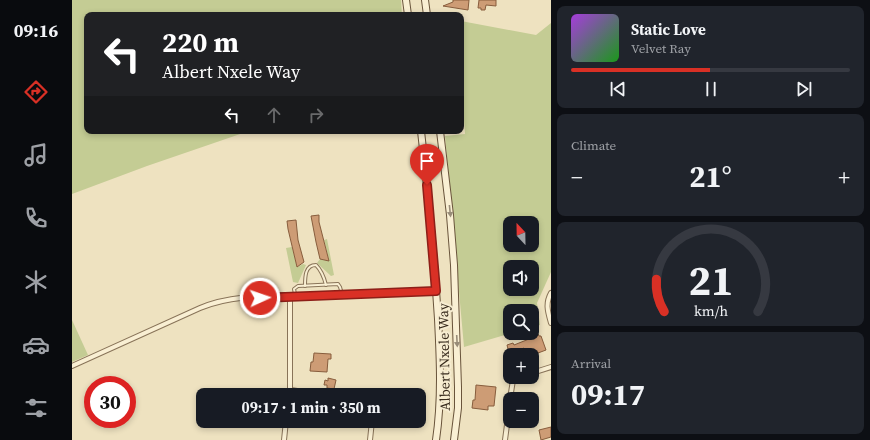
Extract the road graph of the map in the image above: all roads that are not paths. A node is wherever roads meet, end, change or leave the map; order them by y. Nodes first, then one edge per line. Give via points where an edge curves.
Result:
1 (406, 0) edge
2 (425, 0) edge
3 (408, 12) edge
4 (427, 12) edge
5 (421, 134) edge
6 (440, 134) edge
7 (326, 285) junction
8 (305, 286) junction
9 (436, 291) junction
10 (551, 293) edge
11 (342, 294) junction
12 (292, 296) junction
13 (551, 323) edge
14 (72, 366) edge
15 (551, 368) edge
16 (539, 371) edge
17 (290, 388) edge
18 (285, 428) edge
19 (371, 428) edge
20 (506, 428) edge
21 (284, 440) edge
22 (370, 440) edge
23 (436, 440) edge
24 (454, 440) edge
25 (505, 440) edge

1 - 3 main road
2 - 4 main road
5 - 9 main road, Albert Nxele Way
6 -> 24 main road, Albert Nxele Way via 454,265 458,394
7 - 8 lane
7 - 8 lane via 320,269 312,265 306,272
7 - 11 lane via 338,284
8 - 12 lane via 294,288
9 - 11 street
9 - 23 main road, Albert Nxele Way via 441,388
10 - 13 street via 547,302
11 - 12 street
12 - 14 street via 230,299 209,304
12 - 17 street
15 - 16 street
18 - 21 street
19 - 22 street
20 - 25 street

